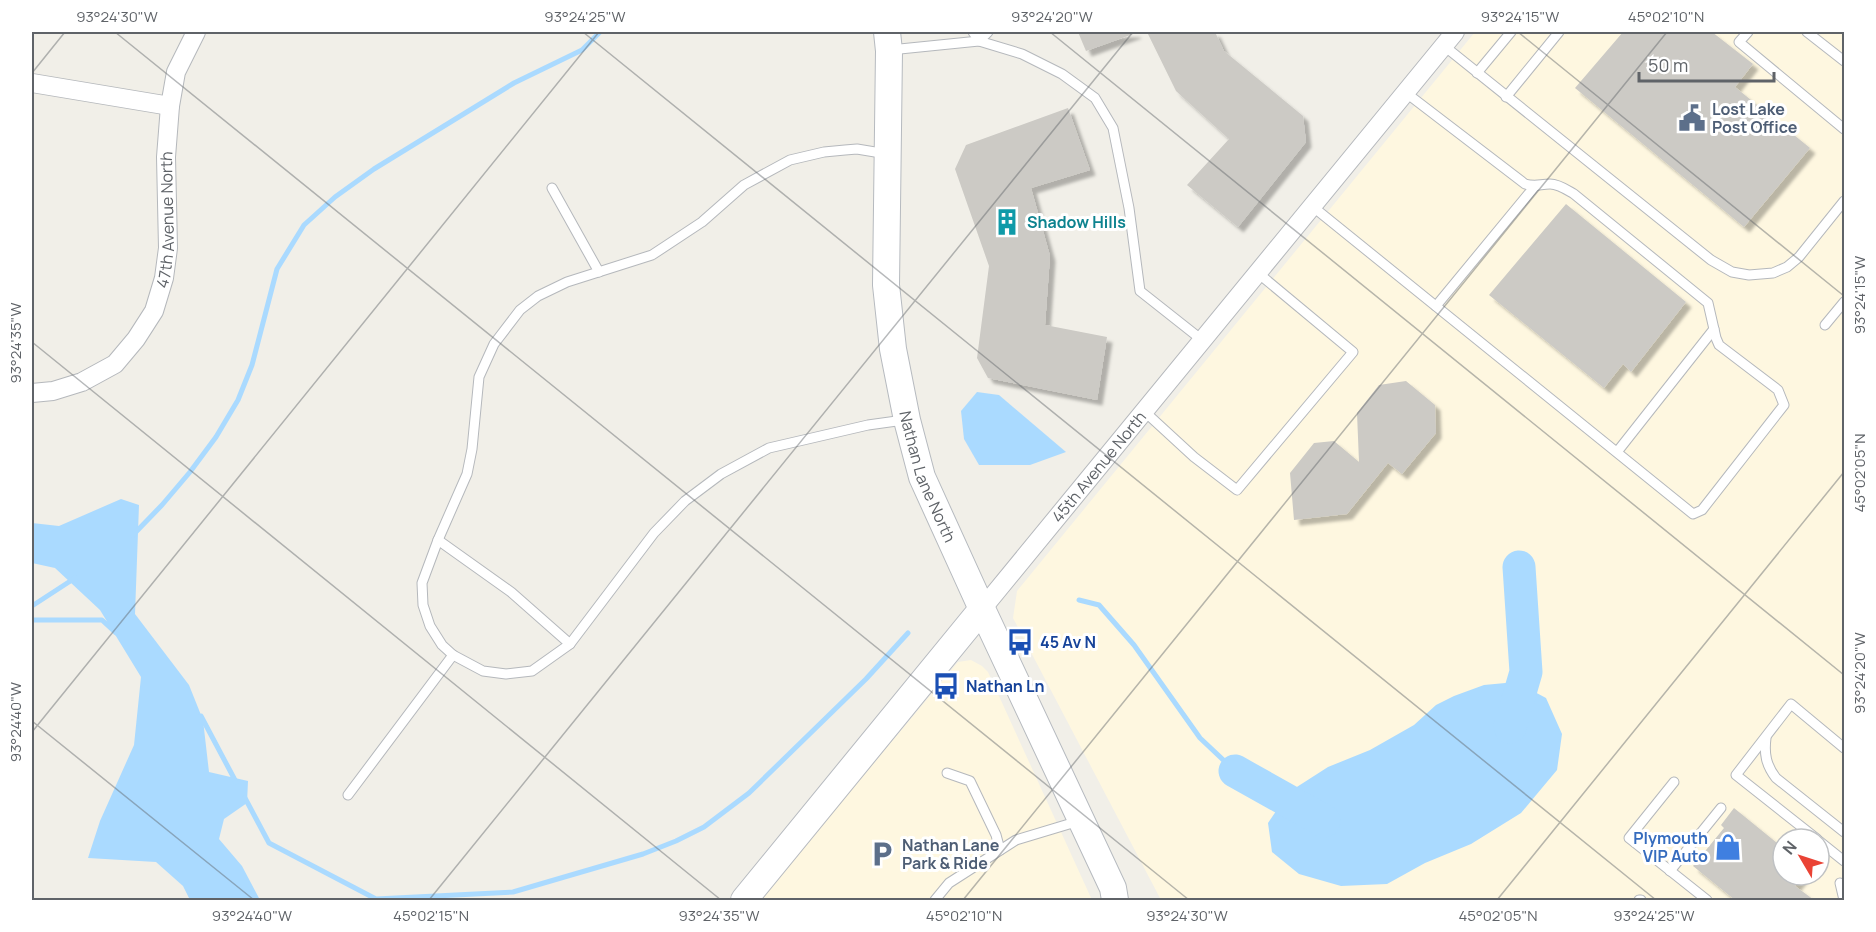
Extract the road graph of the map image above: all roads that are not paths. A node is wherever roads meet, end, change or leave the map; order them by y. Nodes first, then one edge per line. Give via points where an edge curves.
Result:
1 (196, 32) edge
2 (974, 32) edge
3 (988, 32) edge
4 (1511, 32) edge
5 (1559, 32) edge
6 (1748, 32) edge
7 (1807, 32) edge
8 (1449, 38) edge
9 (888, 41) edge
10 (979, 41) junction
11 (1845, 61) edge
12 (1477, 73) junction
13 (32, 83) edge
14 (1405, 92) junction
15 (1506, 97) junction
16 (170, 106) junction
17 (1845, 129) edge
18 (888, 154) junction
19 (1535, 186) junction
20 (552, 188) dead end
21 (1845, 201) edge
22 (1312, 206) junction
23 (599, 272) junction
24 (1258, 273) junction
25 (1845, 302) edge
26 (1436, 306) junction
27 (1825, 325) dead end
28 (1714, 329) junction
29 (1202, 340) junction
30 (32, 393) edge
31 (1144, 411) junction
32 (907, 420) junction
33 (1617, 452) junction
34 (438, 540) junction
35 (982, 609) junction
36 (570, 644) junction
37 (453, 655) junction
38 (1767, 736) junction
39 (1845, 748) edge
40 (947, 773) dead end
41 (1674, 782) dead end
42 (348, 795) dead end
43 (1720, 808) dead end
44 (1080, 820) junction
45 (1802, 827) edge
46 (1845, 832) edge
47 (1000, 850) junction
48 (1831, 850) edge
49 (1845, 861) edge
50 (1671, 871) junction
51 (1840, 883) dead end
52 (1118, 896) edge
53 (744, 900) edge
54 (935, 900) edge
55 (1707, 900) edge
56 (1844, 900) edge

1 - 16 street, 47th Avenue North via 176,72
2 - 10 lane
3 - 10 lane
4 - 12 lane
5 - 15 lane
6 - 17 lane via 1739,42
7 - 11 lane
8 - 12 lane
8 - 14 street, 45th Avenue North
9 - 10 lane
9 - 18 street, Nathan Lane North
10 - 29 lane via 1022,54 1062,74 1095,98 1113,128 1140,291
12 - 15 lane
13 - 16 street
14 - 19 lane via 1525,184
14 - 22 street, 45th Avenue North
15 - 21 lane via 1711,260 1732,272 1773,273 1787,267
16 - 30 street, 47th Avenue North via 166,157 168,248 154,311 115,364 82,382
18 - 23 lane via 856,149 790,160 744,185 702,222 651,255
18 - 32 street, Nathan Lane North via 886,285
19 - 26 lane
19 - 28 lane via 1557,185 1574,194 1708,303
20 - 23 lane
22 - 24 street, 45th Avenue North
22 - 26 lane
23 - 34 lane via 538,296 520,310 494,344 479,377 467,474
24 - 29 street, 45th Avenue North
24 - 31 lane via 1353,352 1237,490
25 - 27 lane
26 - 33 lane
28 - 33 lane
28 - 33 lane via 1719,345 1778,390 1784,405 1702,510 1693,514
29 - 31 street, 45th Avenue North
31 - 35 street, 45th Avenue North
32 - 35 street, Nathan Lane North via 922,477
32 - 36 lane via 857,427 769,448 722,474 685,501 654,533
34 - 36 lane via 511,592
34 - 37 lane via 422,583 423,605 430,626
35 - 44 street, Nathan Lane North
35 - 53 street, 45th Avenue North
36 - 37 lane via 532,671 506,674 483,671
37 - 42 lane
38 - 39 lane via 1791,704
38 - 45 lane via 1736,775
38 - 46 lane via 1766,758 1776,778
40 - 47 lane via 970,781
41 - 50 lane via 1629,838
43 - 50 lane
44 - 47 lane via 1016,840
44 - 52 street, Nathan Lane North
47 - 54 lane via 949,883
48 - 49 lane
50 - 55 lane
51 - 56 lane

